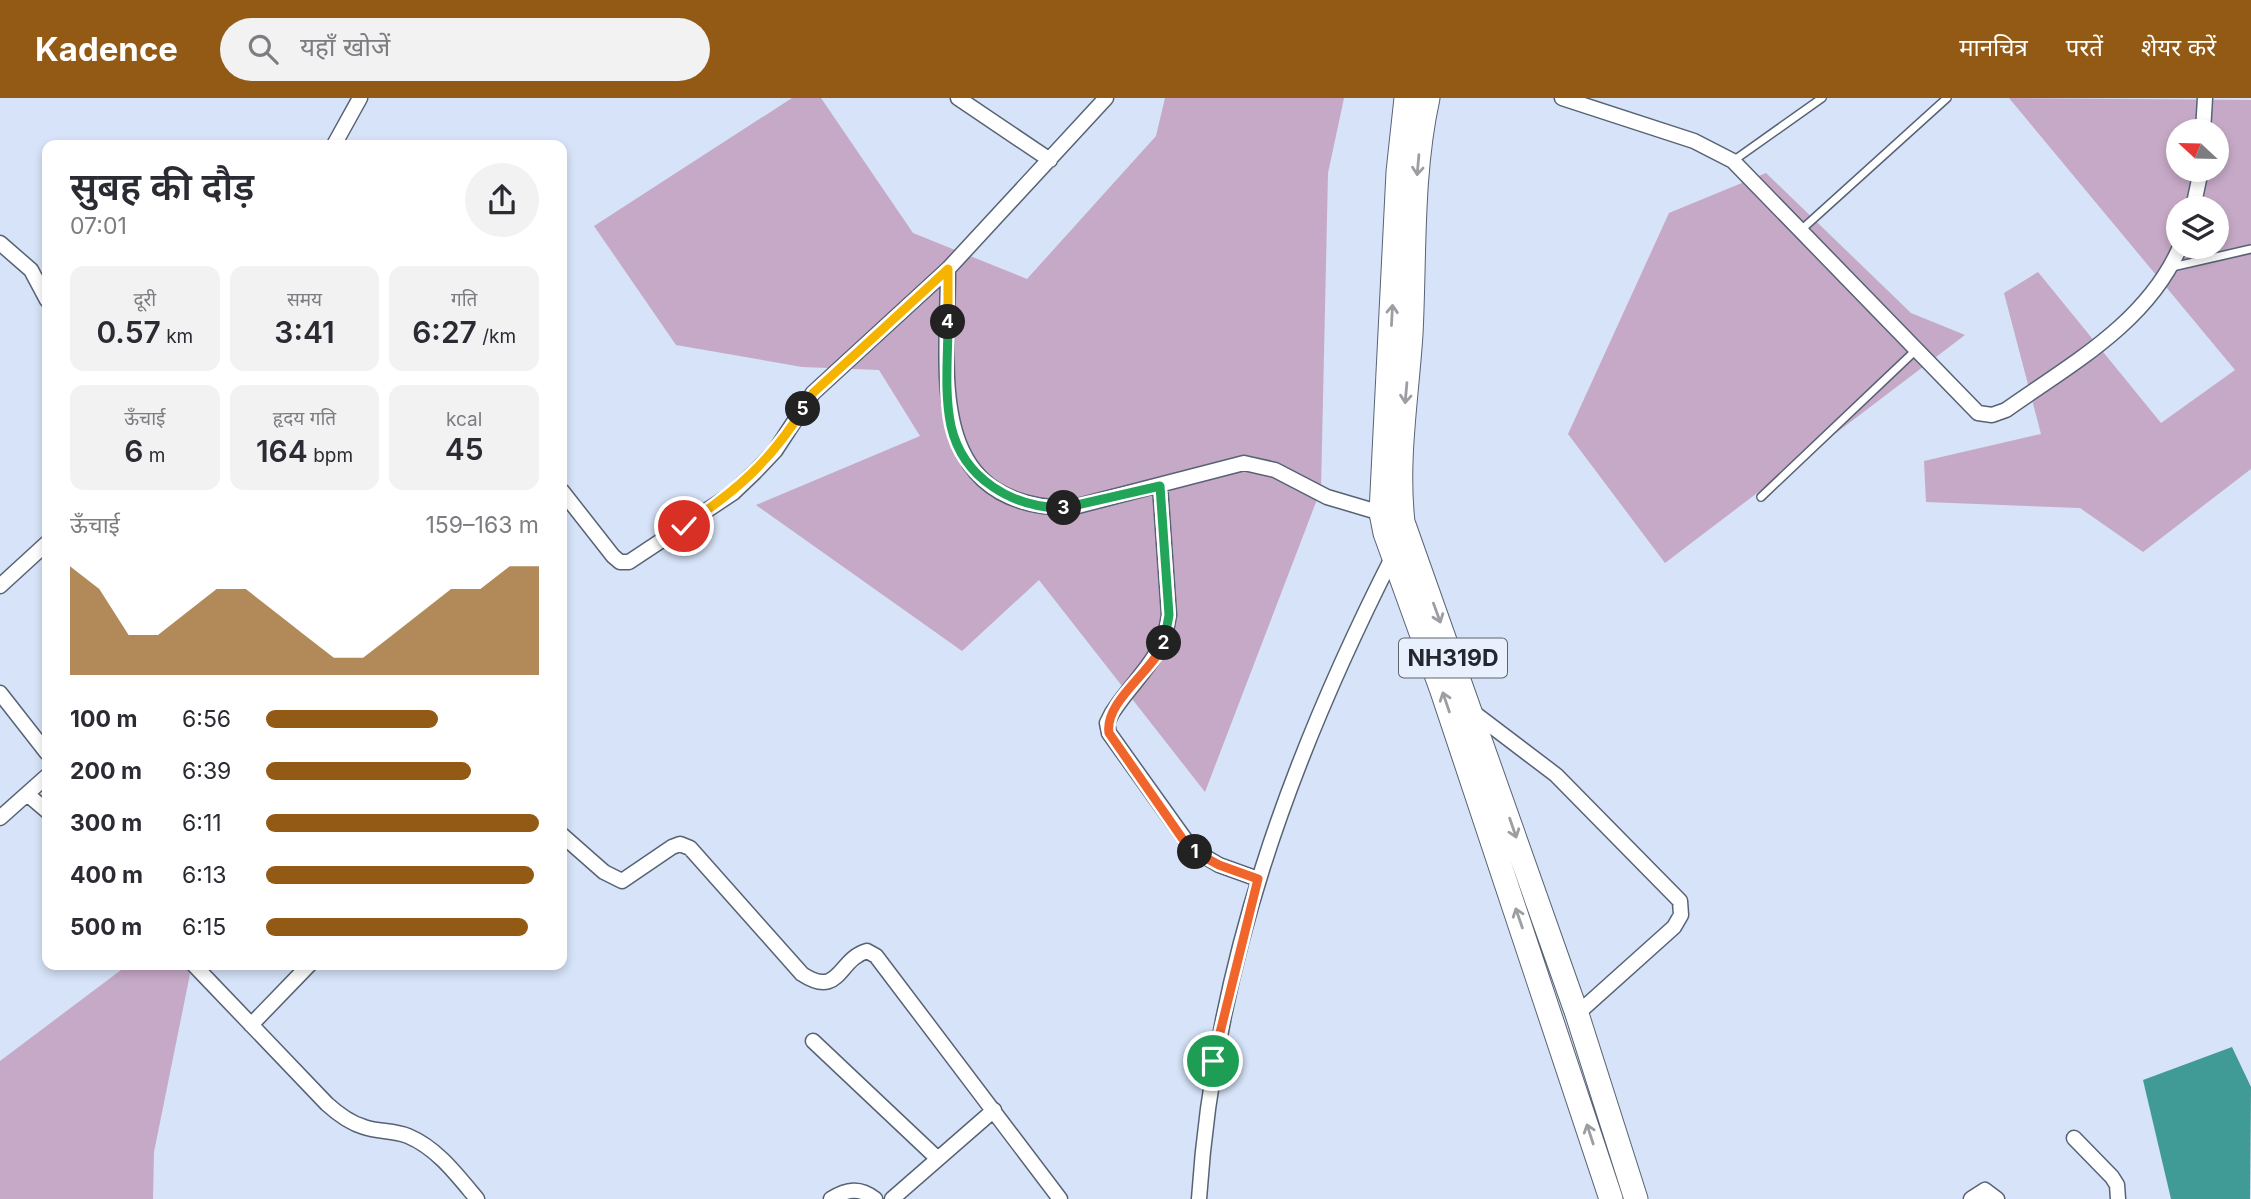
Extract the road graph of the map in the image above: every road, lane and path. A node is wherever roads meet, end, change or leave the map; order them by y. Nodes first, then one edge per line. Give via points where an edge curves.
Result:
1 (360, 98) edge
2 (958, 98) edge
3 (1106, 98) edge
4 (1406, 98) edge
5 (1428, 98) edge
6 (1562, 98) edge
7 (1822, 98) edge
8 (1947, 98) edge
9 (2205, 98) edge
10 (2204, 119) edge
11 (337, 140) edge
12 (1050, 160) junction
13 (1733, 161) junction
14 (1801, 230) junction
15 (0, 243) edge
16 (2251, 249) edge
17 (2175, 259) edge
18 (2171, 267) junction
19 (948, 269) junction
20 (42, 291) edge
21 (1916, 350) junction
22 (1160, 486) junction
23 (567, 497) edge
24 (1761, 497) dead end
25 (1381, 513) junction
26 (42, 548) edge
27 (1393, 556) junction
28 (0, 586) edge
29 (0, 694) edge
30 (1473, 712) junction
31 (42, 747) edge
32 (42, 780) edge
33 (27, 794) junction
34 (42, 807) edge
35 (0, 818) edge
36 (567, 839) edge
37 (1258, 879) junction
38 (199, 970) edge
39 (304, 970) edge
40 (1577, 1014) junction
41 (251, 1024) junction
42 (813, 1041) dead end
43 (994, 1110) junction
44 (2074, 1138) dead end
45 (938, 1159) junction
46 (477, 1199) edge
47 (831, 1199) edge
48 (876, 1199) edge
49 (892, 1199) edge
50 (1060, 1199) edge
51 (1199, 1199) edge
52 (1611, 1199) edge
53 (1636, 1199) edge
54 (1971, 1199) edge
55 (1997, 1199) edge
56 (2118, 1199) edge

1 - 11 street
2 - 12 street
3 - 12 street
25 -> 4 highway, NH319D via 1398,172
5 -> 30 highway, NH319D via 1417,167 1400,495 1411,546
6 - 13 street via 1694,141
7 - 13 lane
8 - 14 lane
9 - 10 street
12 - 19 street
13 - 14 street
14 - 21 street
15 - 20 street via 31,270
16 - 18 lane
17 - 18 street
18 - 21 street via 2126,324 2006,411 1978,413
19 - 22 street via 951,426 975,472 995,489 1040,508 1070,508
19 - 23 street via 813,393 775,451 733,493 636,559 620,562 613,556
21 - 24 lane
22 - 25 street via 1244,463 1258,464 1327,497
22 - 37 street via 1167,631 1158,654 1112,713 1109,733 1192,849
25 - 27 highway, NH319D
26 - 28 street
27 - 37 street via 1306,740
52 -> 27 highway, NH319D
29 - 31 street
30 -> 40 highway, NH319D
30 - 40 street via 1556,775 1680,901 1681,915 1674,927
32 - 33 street
33 - 34 street
33 - 35 street
36 - 43 street via 604,872 622,881 672,847 690,848 811,979 823,983 834,979 859,954 867,951 876,956
37 - 51 street via 1213,1061
38 - 41 street
39 - 41 street
40 - 53 highway, NH319D
41 - 46 street via 346,1119 423,1144
42 - 45 street
43 - 45 street
43 - 50 street
44 - 56 street via 2112,1177
45 - 49 street
47 - 48 street via 856,1190
54 - 55 street via 1985,1191

